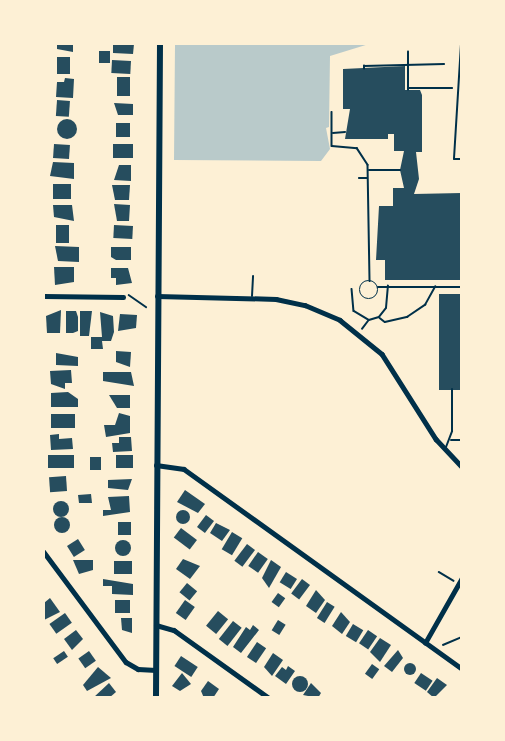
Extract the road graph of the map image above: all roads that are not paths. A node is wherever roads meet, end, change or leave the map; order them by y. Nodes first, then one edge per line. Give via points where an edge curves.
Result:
1 (159, 44) edge
2 (461, 44) edge
3 (462, 159) edge
4 (253, 276) dead end
5 (44, 296) edge
6 (158, 296) junction
7 (252, 296) junction
8 (123, 297) road end
9 (452, 389) dead end
10 (451, 440) junction
11 (462, 440) edge
12 (444, 449) junction
13 (156, 465) junction
14 (462, 467) edge
15 (44, 552) edge
16 (462, 578) edge
17 (156, 625) junction
18 (425, 643) junction
19 (462, 669) edge
20 (156, 670) junction
21 (156, 698) edge
22 (269, 698) edge

1 - 6 main road
2 - 3 lane via 454,159
4 - 7 lane
5 - 8 street
6 - 7 street
6 - 13 main road
7 - 12 street via 305,305 359,333 397,374
9 - 10 lane
10 - 11 lane
10 - 12 lane
12 - 14 street
13 - 17 main road
13 - 18 street via 184,469
15 - 20 street via 126,662 138,669
16 - 18 street
17 - 20 main road
17 - 22 street via 174,630
18 - 19 street
20 - 21 main road

